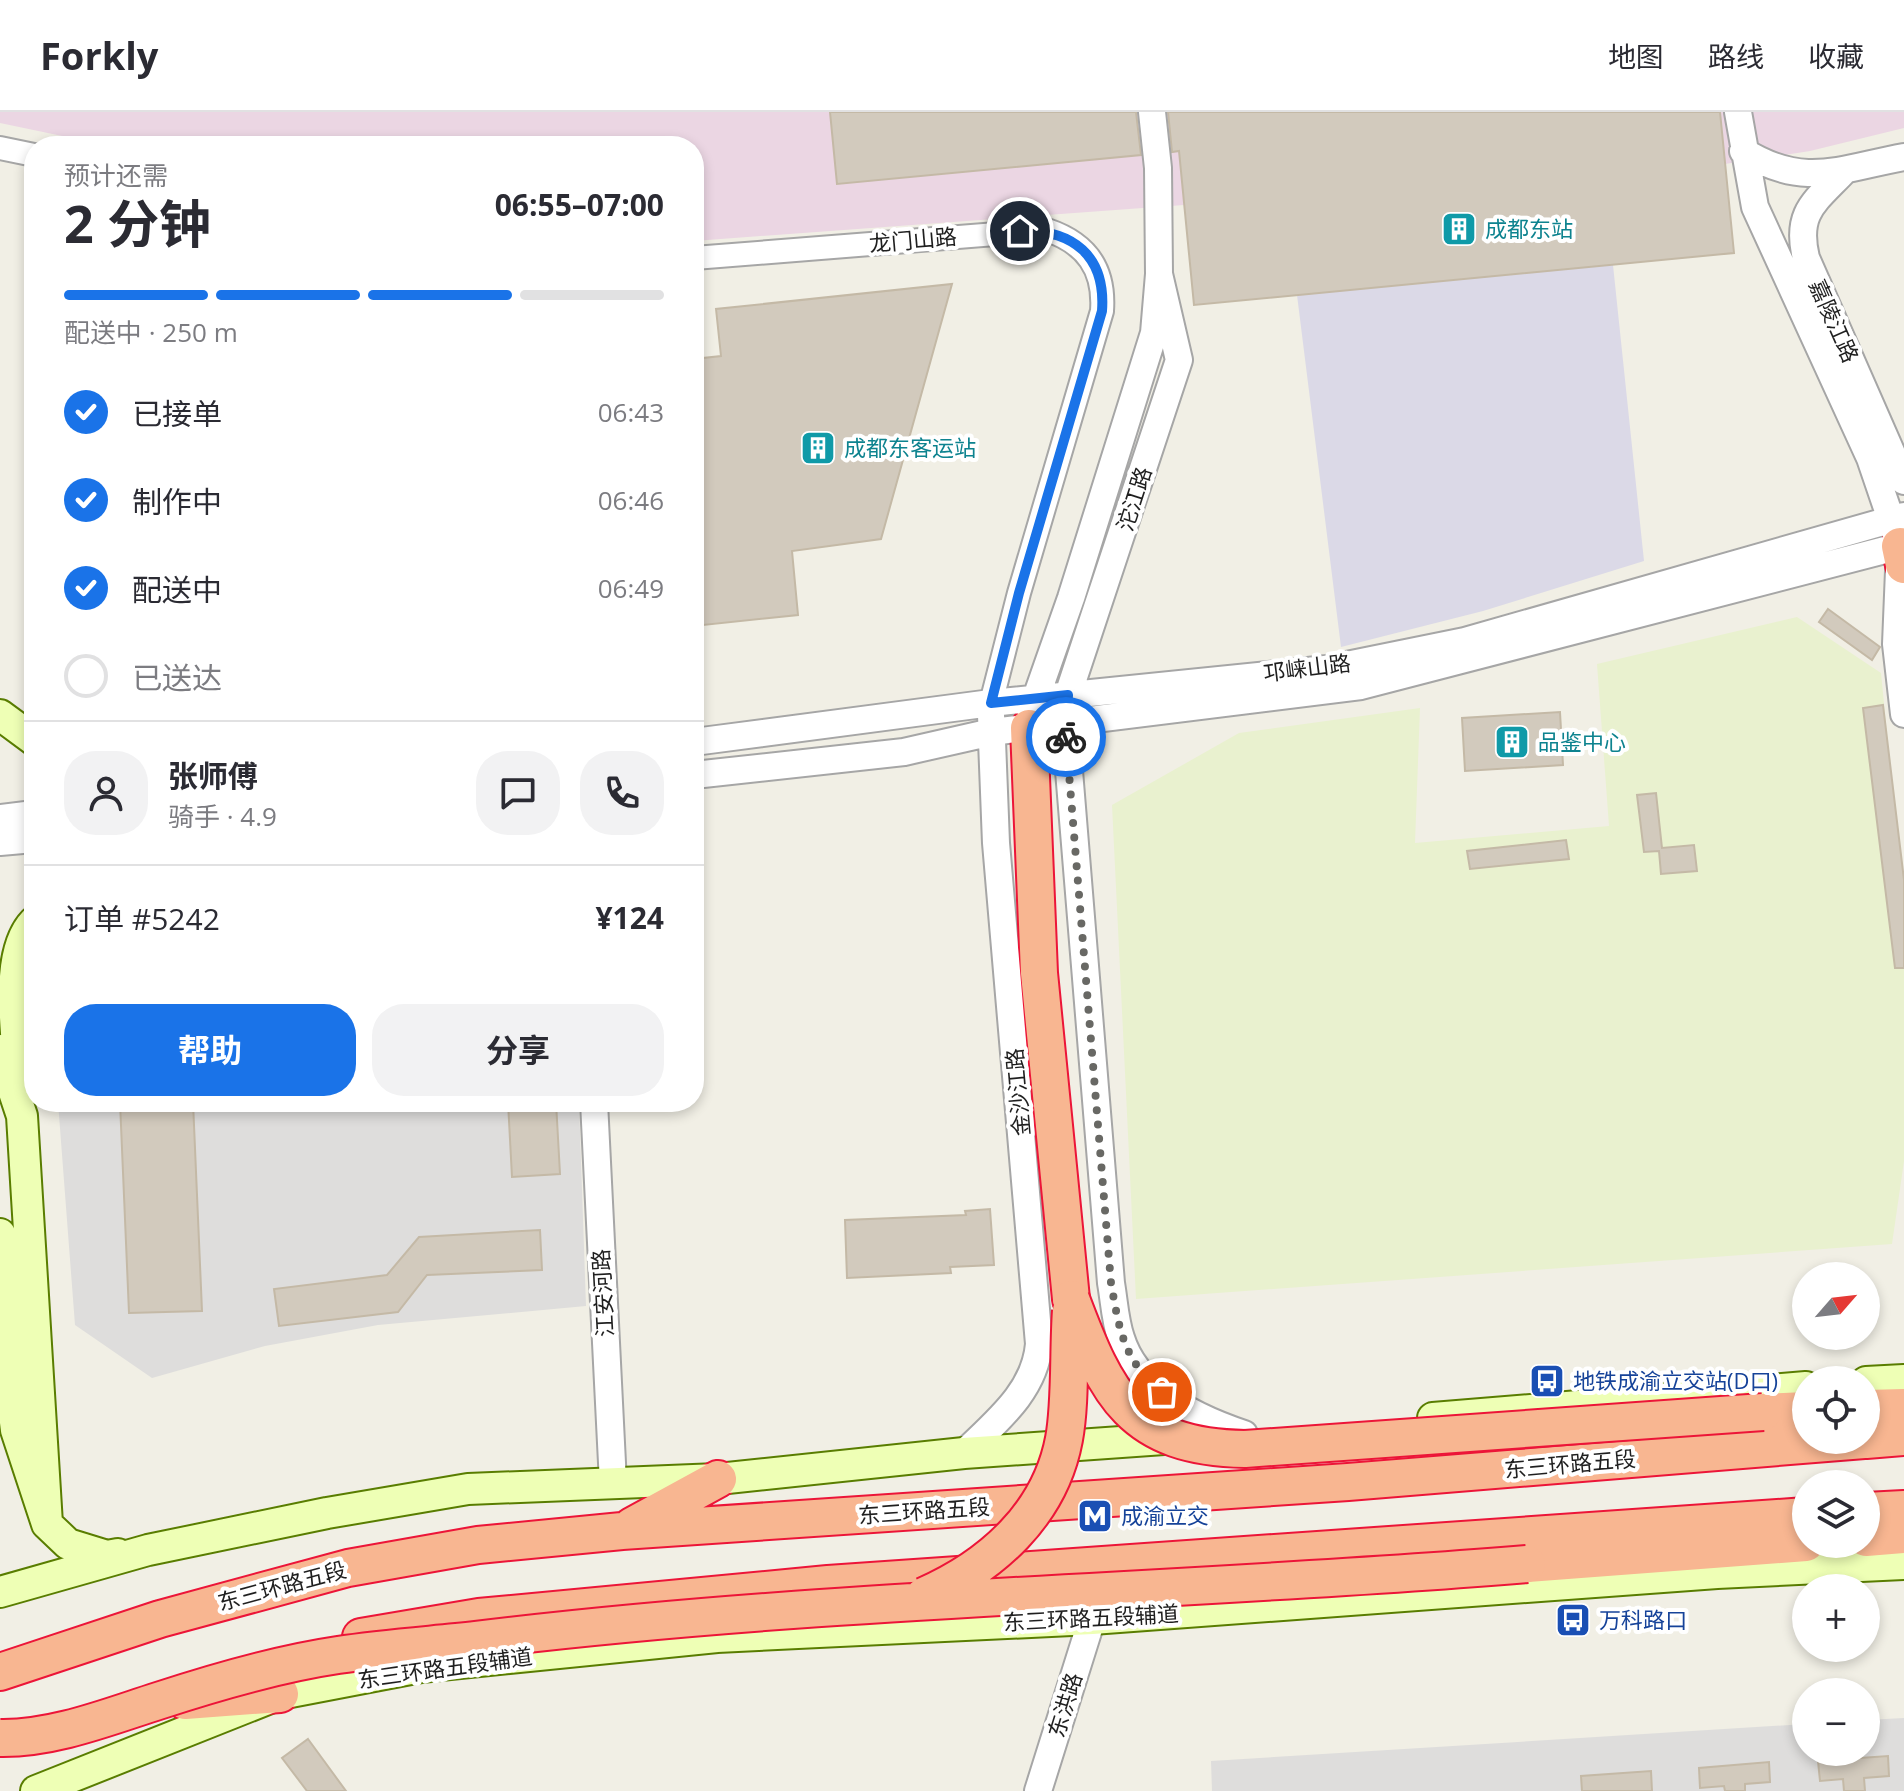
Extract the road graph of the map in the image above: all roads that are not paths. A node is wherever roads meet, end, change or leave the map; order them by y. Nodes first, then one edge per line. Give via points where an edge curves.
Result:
1 (1152, 112) edge
2 (1162, 112) edge
3 (1738, 113) edge
4 (0, 148) edge
5 (1743, 151) junction
6 (24, 153) edge
7 (1904, 157) edge
8 (1158, 168) junction
9 (1845, 170) junction
10 (704, 257) edge
11 (1159, 274) junction
12 (1904, 481) edge
13 (1900, 538) edge
14 (1068, 695) junction
15 (991, 703) junction
16 (1031, 713) junction
17 (1904, 714) edge
18 (0, 715) edge
19 (1065, 722) junction
20 (992, 732) junction
21 (24, 733) edge
22 (704, 741) edge
23 (704, 774) edge
24 (24, 815) edge
25 (0, 818) edge
26 (24, 840) edge
27 (0, 842) edge
28 (24, 943) edge
29 (0, 1050) edge
30 (594, 1112) edge
31 (22, 1116) junction
32 (0, 1234) edge
33 (1071, 1299) junction
34 (1792, 1388) edge
35 (1792, 1411) edge
36 (1244, 1434) junction
37 (1904, 1437) edge
38 (1880, 1439) edge
39 (1792, 1446) edge
40 (964, 1453) junction
41 (718, 1479) junction
42 (613, 1483) junction
43 (1904, 1509) edge
44 (1880, 1510) edge
45 (1792, 1517) edge
46 (47, 1524) junction
47 (622, 1531) junction
48 (1904, 1535) edge
49 (1880, 1537) edge
50 (1792, 1544) edge
51 (148, 1550) junction
52 (1904, 1564) edge
53 (0, 1592) edge
54 (911, 1601) junction
55 (1092, 1619) junction
56 (0, 1672) edge
57 (280, 1694) junction
58 (88, 1715) junction
59 (0, 1737) edge
60 (0, 1759) edge
61 (36, 1791) edge
62 (1038, 1791) edge

1 - 8 street
2 - 8 street
3 - 5 street
4 - 6 street
5 - 9 street via 1789,173
5 - 13 street via 1755,207 1870,458
7 - 9 street
8 - 11 street
9 - 12 street, 嘉陵江路 via 1805,213 1801,234 1806,258
10 - 15 street, 龙门山路 via 1047,230 1070,238 1096,269 1104,288 1102,311
11 - 14 street, 沱江路 via 1179,360
11 - 16 street via 1154,333
13 - 14 street, 邛崃山路 via 1327,669
13 - 17 street via 1896,644
13 - 19 street, 邛崃山路 via 1361,686
14 - 16 street, 邛崃山路
14 - 19 street, 沱江路
15 - 16 street, 邛崃山路
15 - 20 street, 金沙江路
15 - 22 street, 邛崃山路
16 - 19 street, 邛崃山路
16 - 20 street, 邛崃山路
16 - 33 highway via 1039,973
18 - 21 main road
19 - 36 street via 1111,1283 1121,1340 1145,1379 1206,1421
20 - 23 street, 邛崃山路 via 904,752
20 - 40 street, 金沙江路 via 996,843 1039,1344 1037,1369 1009,1410
24 - 25 street
26 - 27 street
28 - 31 main road via 18,955 15,1002
29 - 31 main road
30 - 42 street, 江安河路
31 - 46 main road
32 - 46 main road via 16,1430
33 - 35 highway, bridge via 1109,1388 1127,1409 1182,1443 1245,1449
33 - 54 highway, bridge via 1065,1436 1054,1479 1030,1521 998,1550 946,1586
34 - 36 main road
36 - 40 main road
37 - 38 highway, 东三环路五段
39 - 47 highway, 东三环路五段
40 - 41 main road
41 - 42 main road
41 - 47 highway
42 - 51 main road via 468,1489
43 - 44 highway
45 - 58 highway via 828,1584 479,1617 188,1675
46 - 51 main road via 68,1544 107,1556
47 - 56 highway, 东三环路五段 via 478,1545 348,1568 160,1619
48 - 49 highway
50 - 54 highway, bridge via 1387,1575
51 - 53 main road
52 - 55 main road, 东三环路五段辅道
54 - 58 highway, bridge via 564,1628 335,1655
55 - 57 main road, 东三环路五段辅道 via 717,1637 421,1667
55 - 62 street, 东洪路
57 - 58 highway
57 - 61 main road
58 - 59 highway, bridge via 16,1738
58 - 60 highway, bridge

